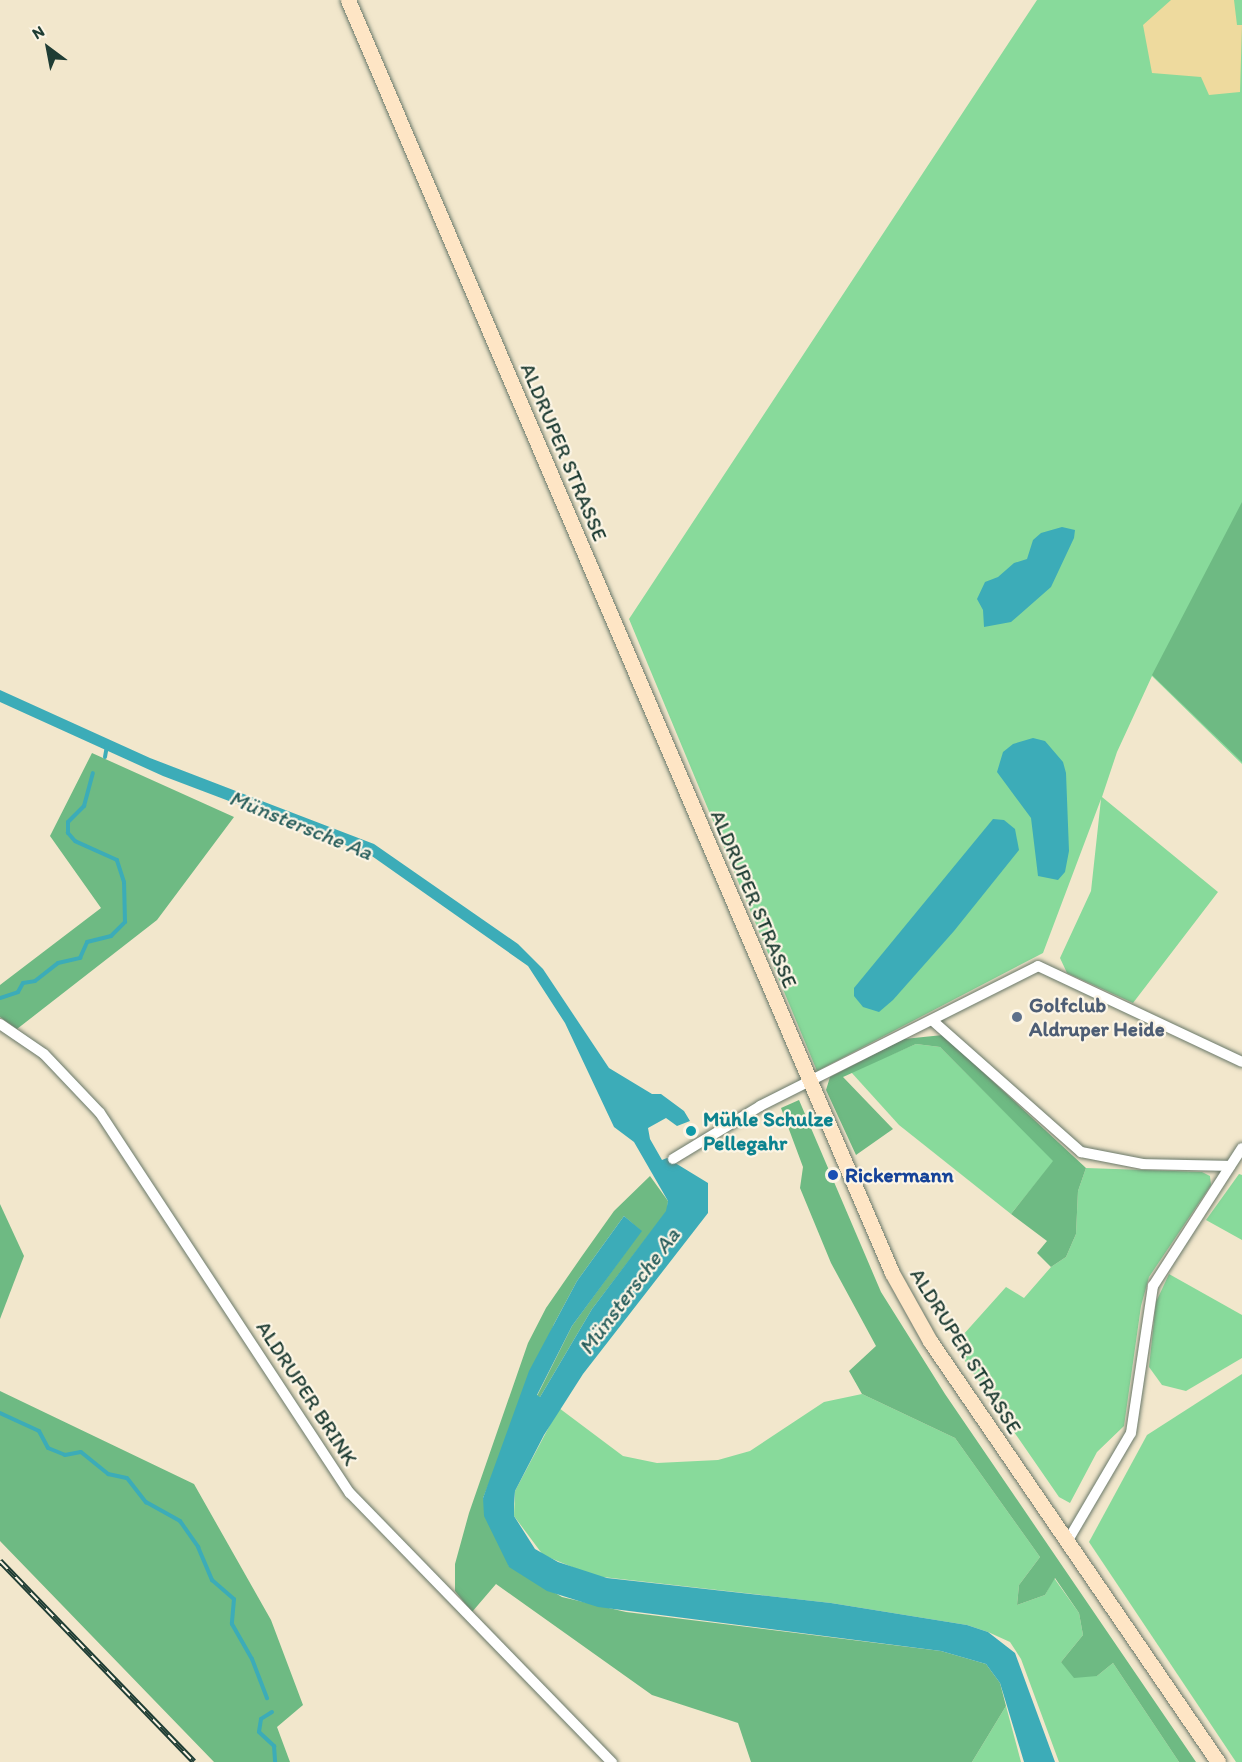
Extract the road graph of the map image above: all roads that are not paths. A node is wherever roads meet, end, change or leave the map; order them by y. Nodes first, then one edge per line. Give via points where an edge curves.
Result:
1 (348, 0) edge
2 (933, 1021) junction
3 (0, 1024) edge
4 (1242, 1062) edge
5 (809, 1081) junction
6 (1242, 1148) edge
7 (673, 1158) dead end
8 (1230, 1166) junction
9 (1067, 1542) junction
10 (612, 1762) edge
11 (1218, 1762) edge

1 - 5 main road, ALDRUPER STRASSE
2 - 4 street via 1038,966
2 - 5 street
2 - 8 street via 1081,1152 1143,1164
3 - 10 street, ALDRUPER BRINK via 44,1054 100,1113 350,1493
5 - 7 street
5 - 9 main road, ALDRUPER STRASSE via 910,1308
6 - 8 street
8 - 9 street via 1153,1286 1131,1433
9 - 11 main road, ALDRUPER STRASSE

